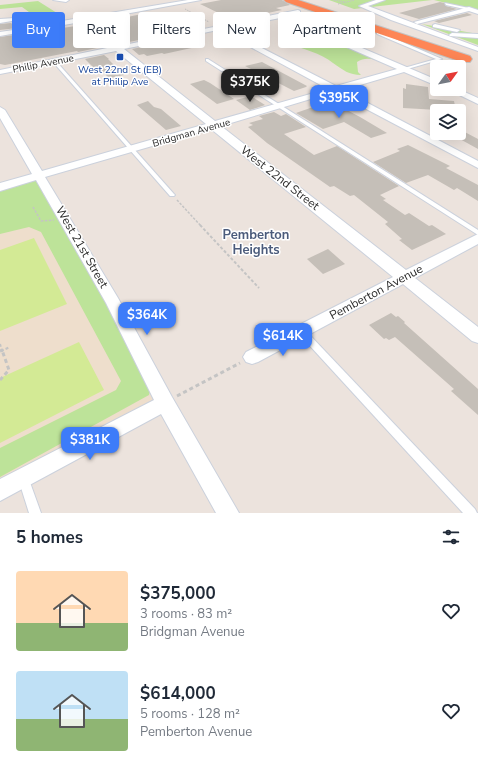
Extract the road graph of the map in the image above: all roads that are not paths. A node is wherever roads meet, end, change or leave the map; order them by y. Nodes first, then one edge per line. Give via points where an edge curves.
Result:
1 (56, 0) edge
2 (66, 0) edge
3 (168, 0) edge
4 (198, 0) edge
5 (289, 0) edge
6 (307, 0) edge
7 (315, 0) edge
8 (320, 0) edge
9 (382, 0) edge
10 (178, 1) edge
11 (446, 4) dead end
12 (469, 9) junction
13 (434, 11) dead end
14 (122, 12) edge
15 (348, 12) edge
16 (348, 12) edge
17 (478, 12) edge
18 (447, 15) junction
19 (12, 19) edge
20 (393, 19) junction
21 (0, 21) edge
22 (375, 22) edge
23 (416, 22) junction
24 (213, 30) edge
25 (457, 30) dead end
26 (12, 32) edge
27 (375, 33) edge
28 (0, 34) edge
29 (446, 36) junction
30 (478, 36) edge
31 (258, 48) edge
32 (355, 48) edge
33 (478, 48) edge
34 (116, 49) junction
35 (466, 59) junction
36 (207, 60) dead end
37 (478, 60) edge
38 (54, 61) junction
39 (478, 64) edge
40 (405, 70) junction
41 (0, 72) edge
42 (430, 80) edge
43 (336, 90) junction
44 (466, 96) edge
45 (478, 101) edge
46 (280, 106) junction
47 (0, 110) edge
48 (213, 126) junction
49 (132, 150) junction
50 (478, 165) edge
51 (39, 175) junction
52 (0, 187) edge
53 (172, 195) road end
54 (478, 233) edge
55 (478, 238) edge
56 (404, 277) junction
57 (302, 332) junction
58 (478, 336) edge
59 (252, 357) road end
60 (166, 403) junction
61 (23, 478) junction
62 (0, 490) edge
63 (35, 513) edge
64 (228, 513) edge
65 (471, 513) edge

1 - 2 street
3 - 10 street
4 - 10 street
5 - 35 highway
6 - 35 highway
7 - 15 highway
8 - 16 highway
9 - 20 street via 362,6
10 - 14 street
11 - 12 lane
12 - 17 street
12 - 18 street
13 - 18 street
18 - 23 street
19 - 21 street
20 - 23 street
20 - 29 street
22 - 37 highway
23 - 25 street
23 - 29 street
24 - 34 street, Philip Avenue
26 - 28 street
27 - 40 lane via 440,59
29 - 30 street
29 - 33 street
31 - 43 street
32 - 40 street
34 - 38 street, Philip Avenue
34 - 48 street, West 22nd Street
35 - 39 highway
36 - 46 lane
38 - 41 street, Philip Avenue
38 - 49 lane
40 - 42 street
40 - 43 street, Bridgman Avenue
43 - 46 street, Bridgman Avenue
43 - 50 street
44 - 45 street
46 - 48 street, Bridgman Avenue
46 - 54 lane
47 - 51 street, West 21st Street
48 - 49 street, Bridgman Avenue
48 - 56 street, West 22nd Street
49 - 51 street, Bridgman Avenue
49 - 53 lane
51 - 52 street, Bridgman Avenue
51 - 60 street, West 21st Street via 113,302
55 - 56 street, Pemberton Avenue
56 - 57 street, Pemberton Avenue
56 - 58 street, West 22nd Street
57 - 59 street, Pemberton Avenue
57 - 65 lane
60 - 61 street
60 - 64 street, West 21st Street
61 - 62 street
61 - 63 lane

